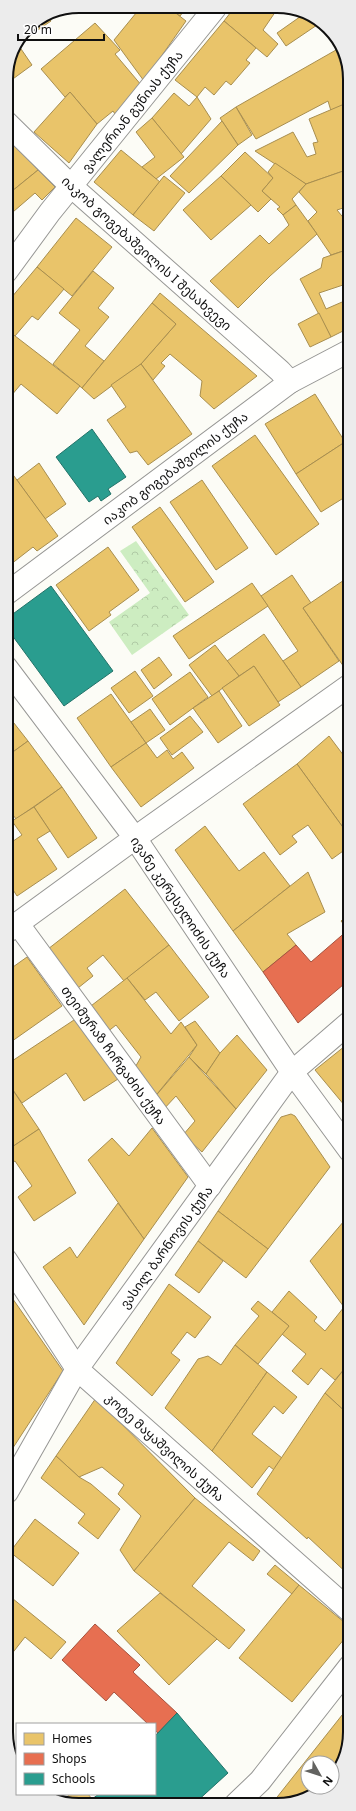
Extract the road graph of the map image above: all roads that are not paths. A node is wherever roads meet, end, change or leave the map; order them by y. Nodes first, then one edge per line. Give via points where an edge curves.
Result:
1 (211, 13) edge
2 (13, 129) edge
3 (71, 186) junction
4 (13, 263) edge
5 (343, 355) edge
6 (290, 382) junction
7 (13, 589) edge
8 (13, 676) edge
9 (343, 690) edge
10 (135, 838) junction
11 (13, 927) edge
12 (13, 929) edge
13 (343, 1028) edge
14 (292, 1072) junction
15 (343, 1141) edge
16 (210, 1186) junction
17 (13, 1271) edge
18 (77, 1369) junction
19 (13, 1480) edge
20 (343, 1605) edge
21 (343, 1675) edge
22 (260, 1781) junction
23 (242, 1798) edge
24 (261, 1798) edge

1 - 3 street, ვალერიან გუნიას ქუჩა
2 - 3 street, იაკობ გოგებაშვილის I შესახვევი
3 - 4 street, ვალერიან გუნიას ქუჩა
3 - 6 street, იაკობ გოგებაშვილის I შესახვევი
5 - 6 street, იაკობ გოგებაშვილის ქუჩა
6 - 7 street, იაკობ გოგებაშვილის ქუჩა
8 - 10 street, ივანე კერესელიძის ქუჩა
9 - 10 street
10 - 11 street
10 - 14 street, ივანე კერესელიძის ქუჩა
12 - 16 street, თეიმურაზ ჩირგაძის ქუჩა
13 - 14 street, ვასილ ბარნოვის ქუჩა
14 - 15 street, ივანე კერესელიძის ქუჩა
14 - 16 street, ვასილ ბარნოვის ქუჩა
16 - 18 street, ვასილ ბარნოვის ქუჩა
17 - 18 street, კოტე მაყაშვილის ქუჩა
18 - 19 street, ვასილ ბარნოვის ქუჩა
18 - 20 street, კოტე მაყაშვილის ქუჩა
21 - 22 street
22 - 23 street
22 - 24 street

